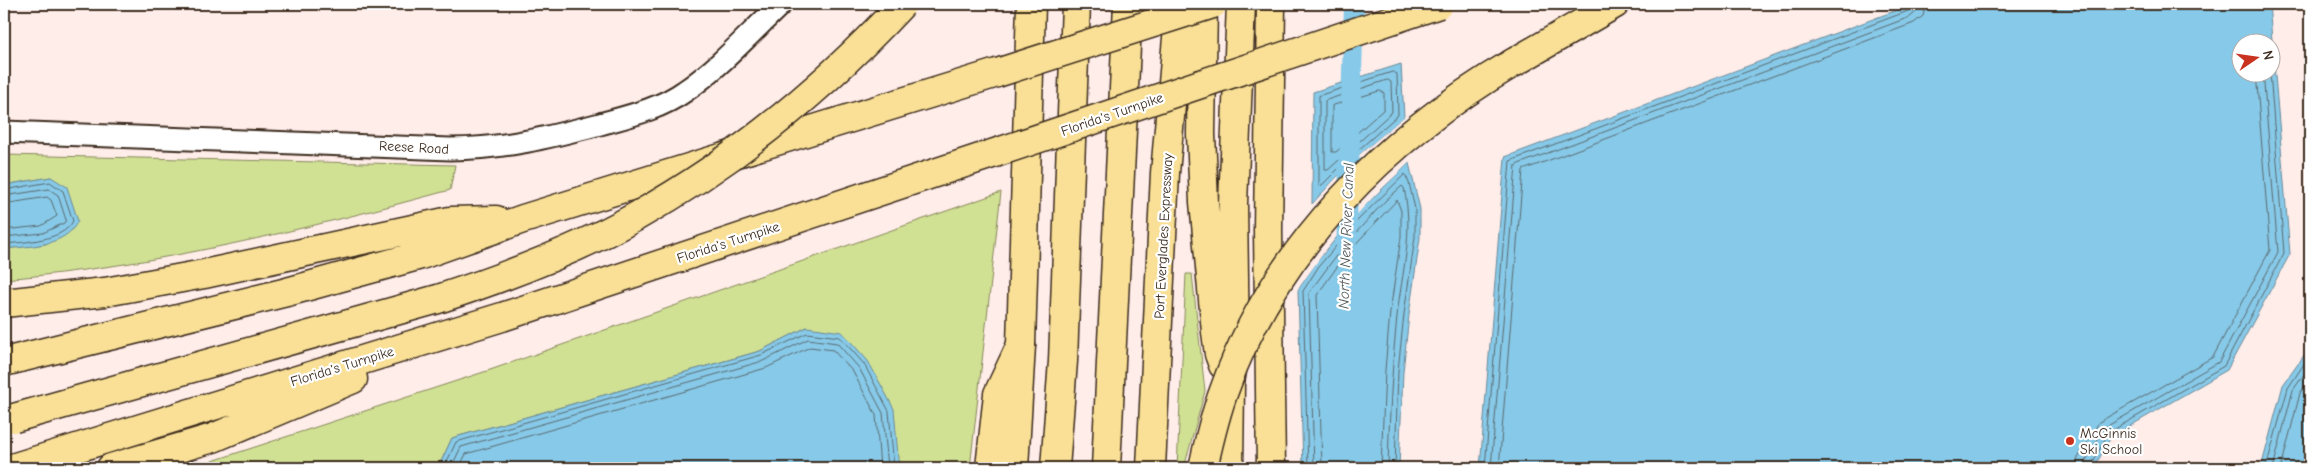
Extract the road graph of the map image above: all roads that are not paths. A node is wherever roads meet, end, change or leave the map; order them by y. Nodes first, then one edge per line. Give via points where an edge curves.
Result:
1 (781, 4) edge
2 (902, 4) edge
3 (1031, 4) edge
4 (1076, 4) edge
5 (1128, 4) edge
6 (1180, 4) edge
7 (1203, 4) edge
8 (1213, 4) edge
9 (1241, 4) edge
10 (1271, 4) edge
11 (1439, 4) edge
12 (1614, 4) edge
13 (4, 132) edge
14 (522, 219) junction
15 (4, 303) edge
16 (502, 317) junction
17 (1021, 345) junction
18 (4, 362) edge
19 (1230, 383) junction
20 (7, 420) edge
21 (12, 468) edge
22 (111, 468) edge
23 (990, 468) edge
24 (1014, 468) edge
25 (1055, 468) edge
26 (1106, 468) edge
27 (1151, 468) edge
28 (1203, 468) edge
29 (1229, 468) edge
30 (1271, 468) edge

1 - 13 street, Reese Road via 696,82 668,101 625,117 521,144 450,150
2 - 20 main road, bridge via 813,93 751,142 697,180 585,242 489,282 438,299
3 - 17 main road
4 - 25 main road via 1063,361
5 - 26 main road
6 - 27 main road, Port Everglades Expressway via 1165,174
7 - 19 main road via 1201,134 1204,202 1219,354
8 - 14 main road, bridge
9 - 19 main road via 1233,204 1235,352
10 - 30 main road via 1268,146
11 - 16 main road, Florida's Turnpike, bridge
12 - 28 main road, bridge via 1513,63 1434,115 1379,162 1334,207 1288,264 1253,323 1224,388
14 - 15 main road via 450,222 105,292
14 - 18 main road via 420,255 287,292
16 - 21 main road, Florida's Turnpike
16 - 22 main road via 213,438
17 - 23 main road via 998,394
17 - 24 main road
19 - 29 main road

